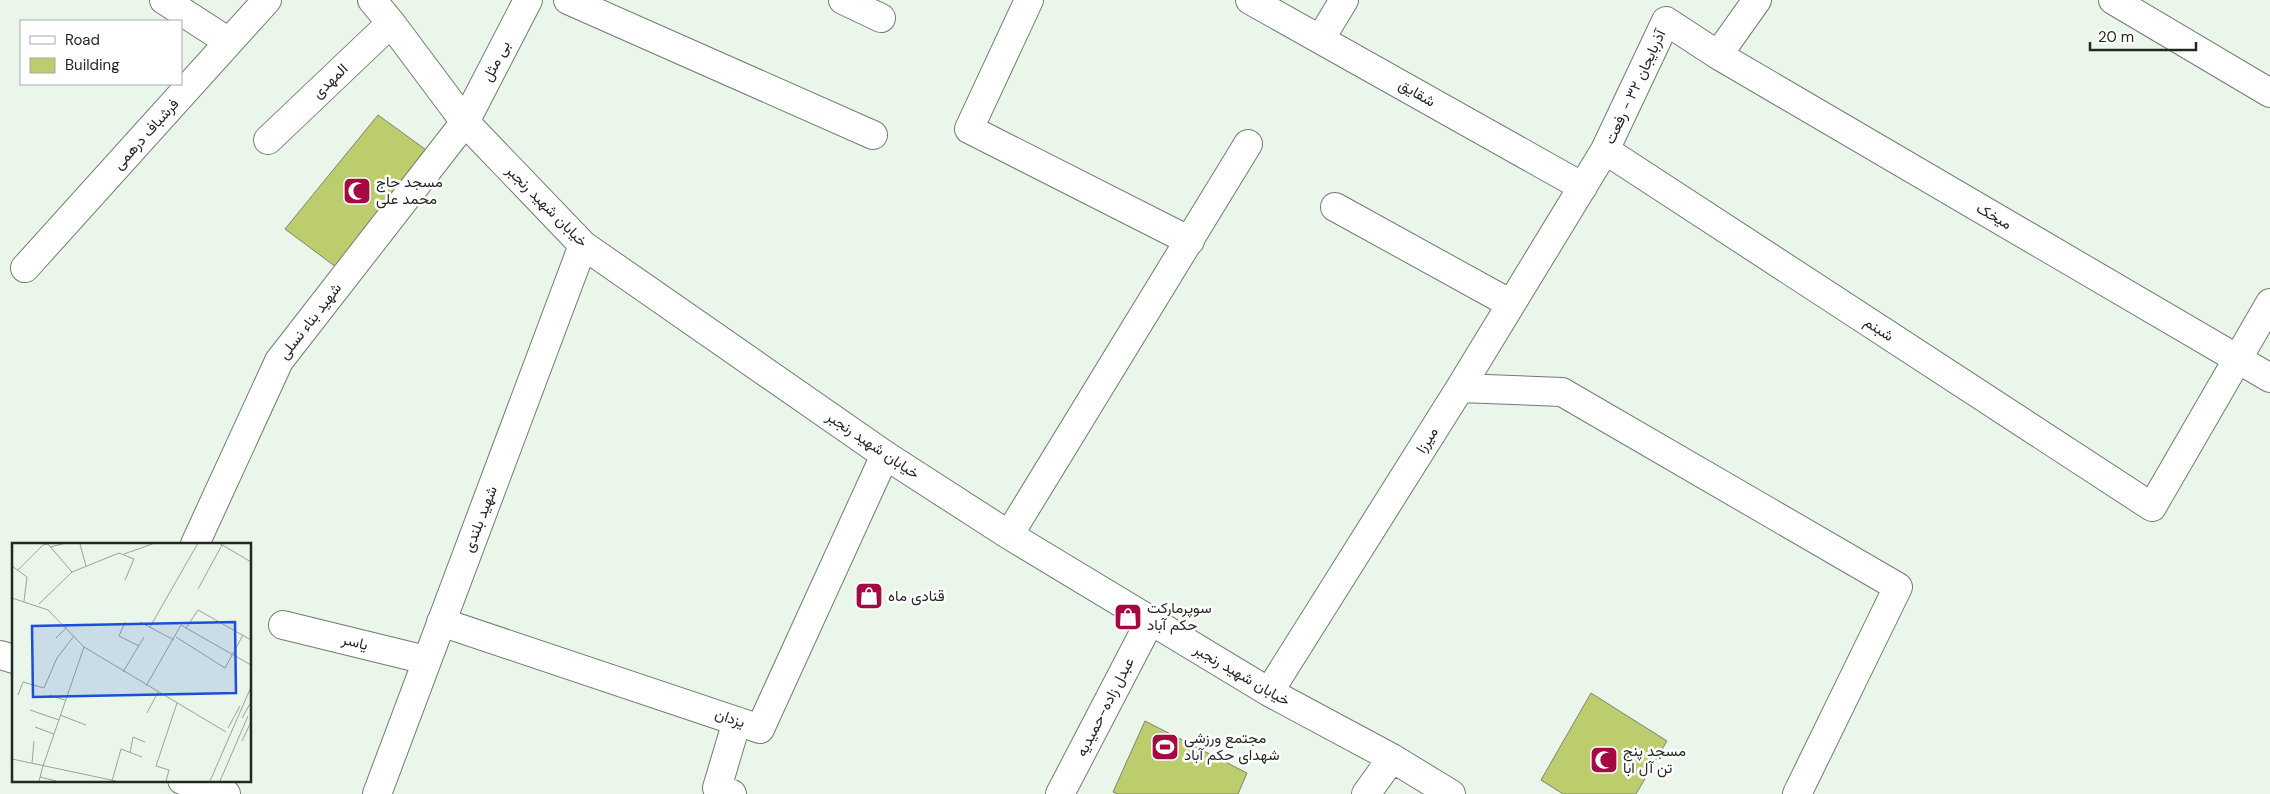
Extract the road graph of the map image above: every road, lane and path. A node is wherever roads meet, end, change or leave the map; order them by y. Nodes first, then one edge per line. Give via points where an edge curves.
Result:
1 (164, 0) edge
2 (267, 0) edge
3 (372, 0) edge
4 (528, 0) edge
5 (568, 0) edge
6 (843, 0) edge
7 (1029, 0) edge
8 (1250, 0) edge
9 (1344, 0) edge
10 (1757, 0) edge
11 (2113, 0) edge
12 (881, 18) dead end
13 (391, 23) junction
14 (1321, 38) junction
15 (229, 42) junction
16 (1718, 55) junction
17 (2270, 93) edge
18 (465, 122) junction
19 (873, 135) dead end
20 (268, 140) dead end
21 (1248, 144) dead end
22 (1605, 150) junction
23 (1583, 187) junction
24 (1335, 207) dead end
25 (1190, 241) junction
26 (584, 245) junction
27 (25, 268) dead end
28 (2270, 303) edge
29 (1511, 304) junction
30 (2238, 359) junction
31 (2270, 378) edge
32 (1460, 388) junction
33 (885, 454) junction
34 (1009, 535) junction
35 (195, 543) edge
36 (1150, 621) junction
37 (441, 622) junction
38 (283, 625) dead end
39 (426, 660) junction
40 (1269, 692) junction
41 (738, 721) junction
42 (1392, 758) junction
43 (188, 782) edge
44 (381, 793) edge
45 (226, 794) edge
46 (732, 794) edge
47 (1060, 794) edge
48 (1366, 794) edge
49 (1451, 794) edge
50 (1797, 794) edge

1 - 15 street
2 - 15 street, فرشباف درهمی
3 - 13 street, خیابان شهید رنجبر
4 - 18 street, بی مثل
5 - 19 street
6 - 12 street
7 - 25 street via 969,129
8 - 14 street, شقایق
9 - 14 street
10 - 16 street
11 - 17 street
13 - 18 street, خیابان شهید رنجبر
13 - 20 street, المهدی
14 - 23 street, شقایق
15 - 27 street, فرشباف درهمی
16 - 22 street, آذربایجان ۳۲ - رفعت via 1666,21
16 - 30 street, میخک
18 - 26 street, خیابان شهید رنجبر
18 - 35 street, شهید بناء نسلی via 279,360
21 - 25 street
22 - 23 street, آذربایجان ۳۲ - رفعت
22 - 30 street, شبنم via 2152,507
23 - 29 street, میرزا
24 - 29 street
25 - 34 street
26 - 33 street, خیابان شهید رنجبر
26 - 37 street, شهید بلندی
28 - 30 street
29 - 32 street, میرزا
30 - 31 street, میخک
32 - 40 street, میرزا
32 - 50 street via 1562,392 1898,587
33 - 34 street, خیابان شهید رنجبر
33 - 41 street, یزدان via 760,729
34 - 36 street, خیابان شهید رنجبر
36 - 40 street, خیابان شهید رنجبر
36 - 47 street, عبدل زاده-حمیدیه
37 - 39 street, شهید بلندی
37 - 41 street, یزدان
38 - 39 street, یاسر
39 - 44 street, شهید بلندی
40 - 42 street, خیابان شهید رنجبر
41 - 46 street via 717,788
42 - 48 street
42 - 49 street, خیابان شهید رنجبر
43 - 45 street

